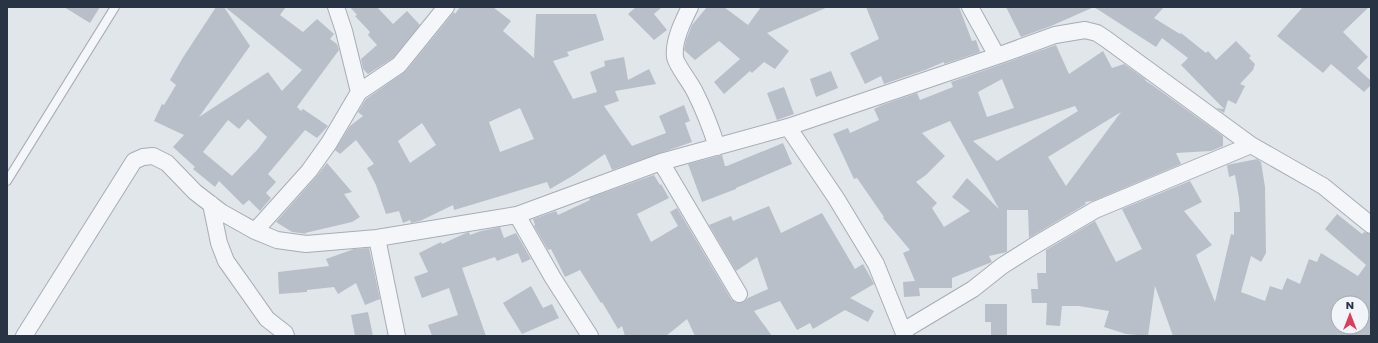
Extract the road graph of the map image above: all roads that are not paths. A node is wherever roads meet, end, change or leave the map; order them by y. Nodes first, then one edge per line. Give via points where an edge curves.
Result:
1 (115, 7) edge
2 (336, 7) edge
3 (446, 7) edge
4 (690, 7) edge
5 (970, 7) edge
6 (997, 56) junction
7 (359, 92) junction
8 (788, 127) junction
9 (1251, 144) junction
10 (717, 147) junction
11 (662, 162) junction
12 (7, 181) edge
13 (211, 204) junction
14 (517, 214) junction
15 (1371, 224) edge
16 (255, 231) junction
17 (376, 238) junction
18 (739, 294) dead end
19 (904, 334) edge
20 (24, 336) edge
21 (286, 336) edge
22 (397, 336) edge
23 (590, 336) edge

1 - 12 lane
2 - 7 street
3 - 7 street via 399,65
4 - 10 street via 681,25 675,58 706,115
5 - 6 street
6 - 8 street
6 - 9 street via 1055,35 1085,30 1097,33
7 - 16 street via 329,144 309,171
8 - 10 street
8 - 19 street via 836,198 876,264
9 - 15 street via 1323,186
9 - 19 street via 1095,210 1002,266 973,289
10 - 11 street
11 - 14 street
11 - 18 street
13 - 16 street
13 - 20 street via 195,192 167,163 153,156 134,161
13 - 21 street via 219,243 226,262 267,319
14 - 17 street
14 - 23 street
16 - 17 street via 277,240 306,244
17 - 22 street

